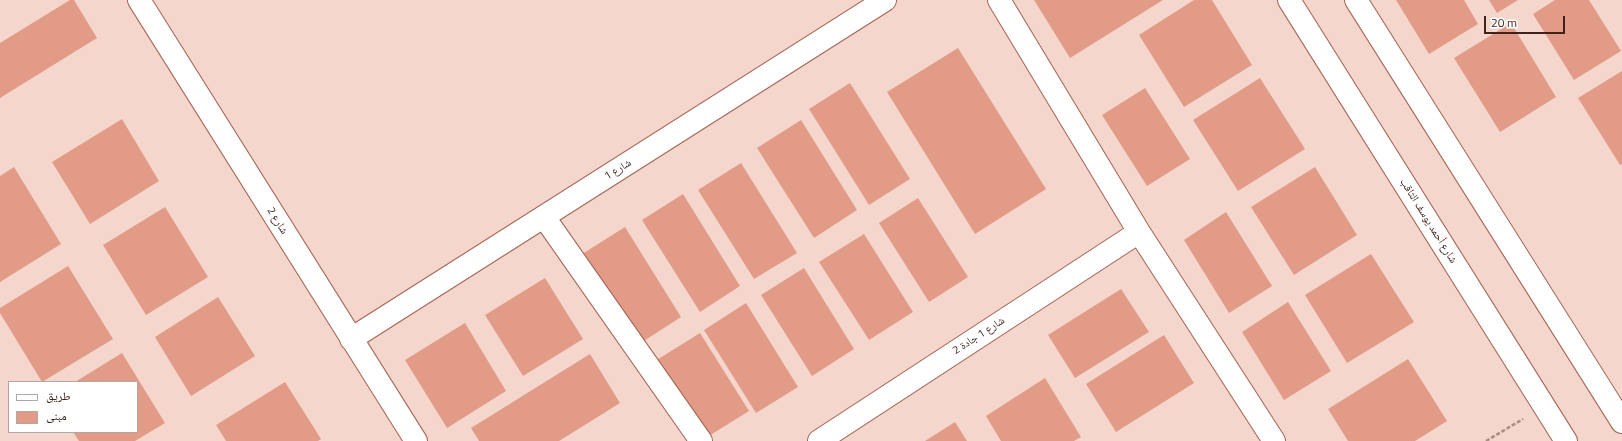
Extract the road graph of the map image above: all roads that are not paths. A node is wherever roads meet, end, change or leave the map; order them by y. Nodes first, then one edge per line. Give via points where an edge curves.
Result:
1 (139, 0) edge
2 (885, 0) edge
3 (999, 0) edge
4 (1289, 0) edge
5 (1356, 0) edge
6 (544, 217) junction
7 (1139, 232) junction
8 (351, 339) junction
9 (1622, 422) edge
10 (416, 441) edge
11 (701, 441) edge
12 (819, 441) edge
13 (1274, 441) edge
14 (1566, 441) edge

1 - 8 street, شارع 2
2 - 6 street, شارع 1
3 - 7 street
4 - 14 street, شارع أحمد يوسف الثاقب
5 - 9 street
6 - 8 street, شارع 1
6 - 11 street
7 - 12 street, شارع 1 جادة 2
7 - 13 street
8 - 10 street, شارع 2

